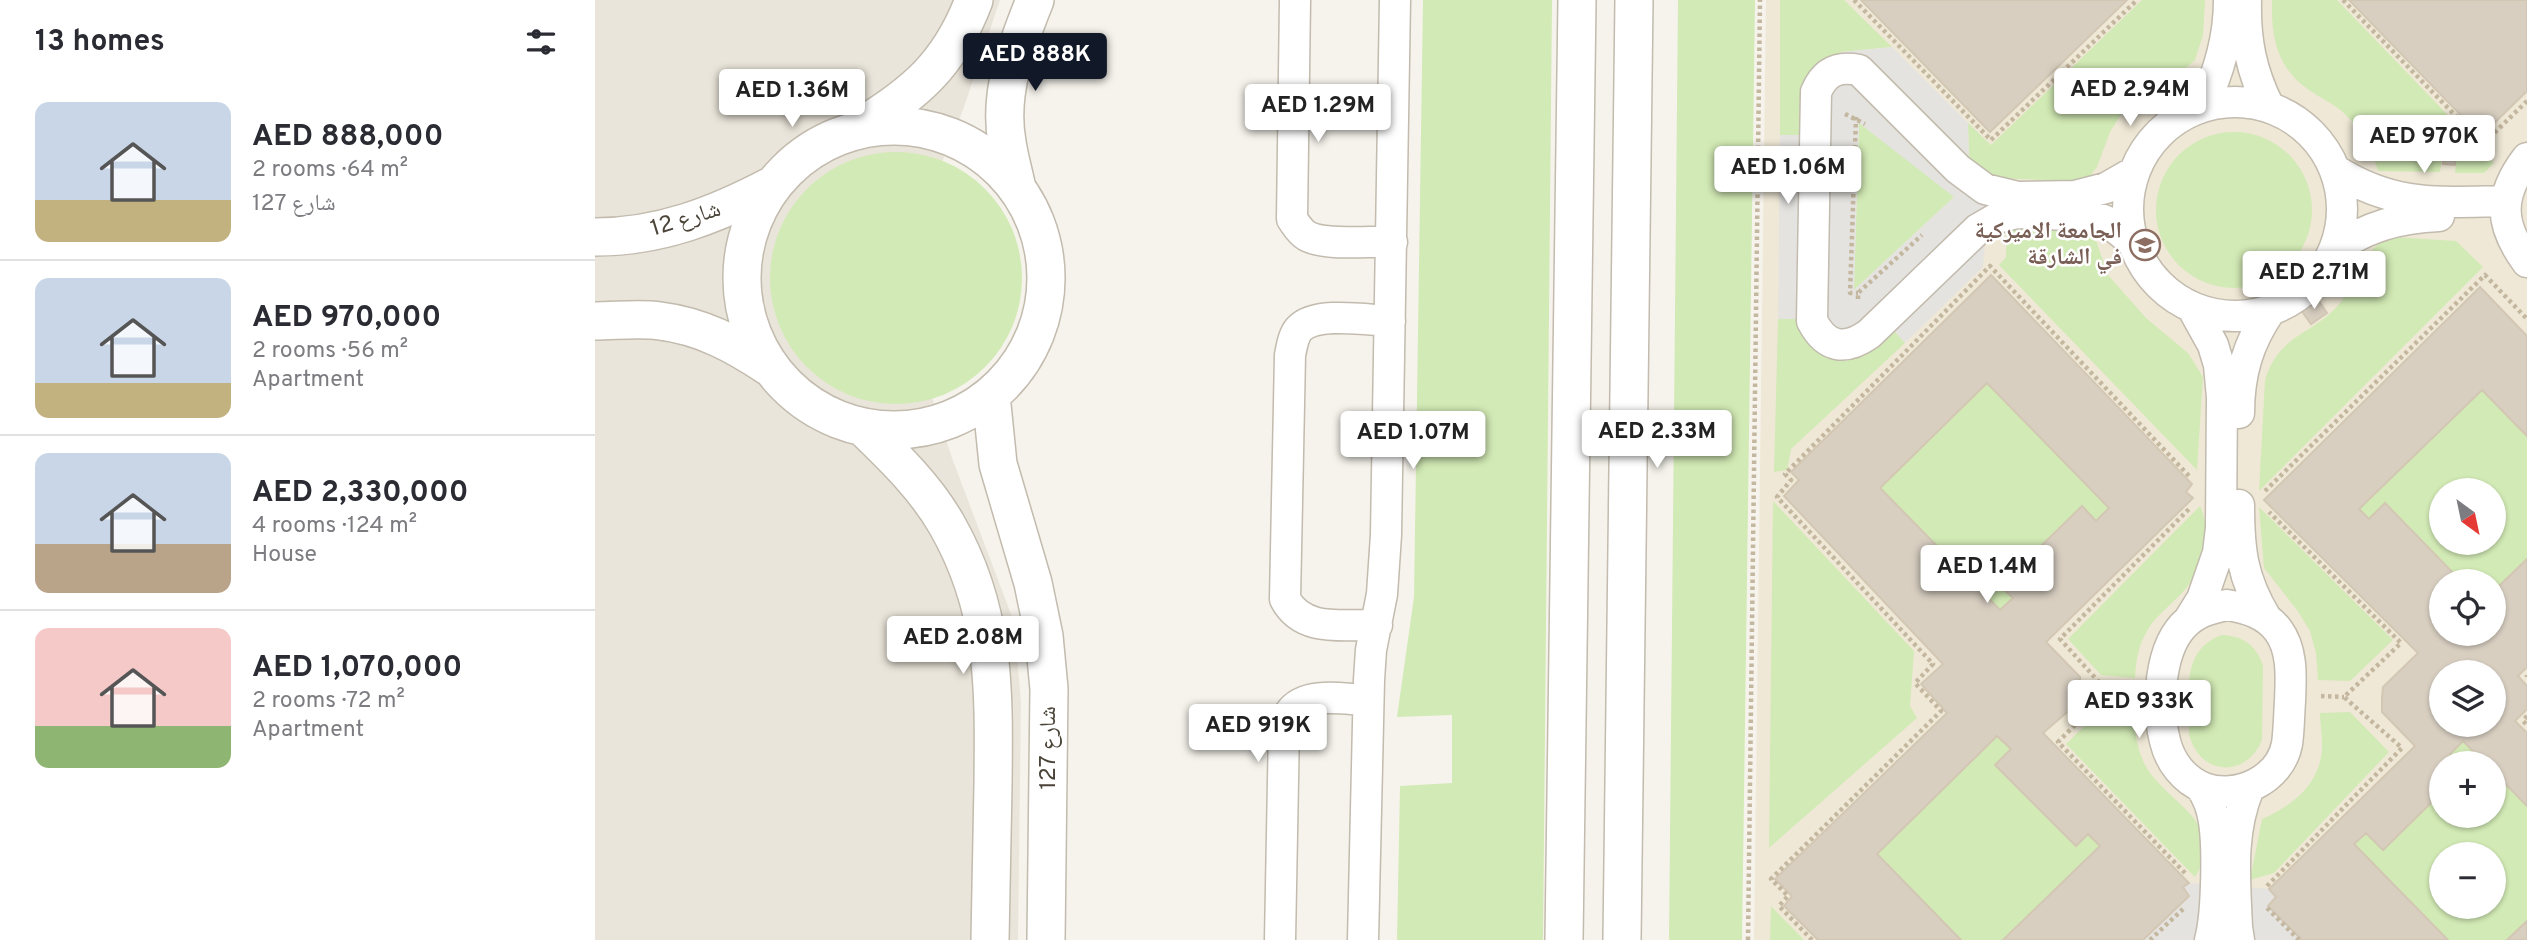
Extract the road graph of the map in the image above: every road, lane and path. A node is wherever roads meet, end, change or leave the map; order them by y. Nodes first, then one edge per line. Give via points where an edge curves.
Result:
1 (974, 0) edge
2 (1035, 0) edge
3 (1295, 0) edge
4 (1395, 0) edge
5 (1577, 0) edge
6 (1635, 0) edge
7 (1760, 0) edge
8 (1854, 0) edge
9 (2137, 0) edge
10 (2229, 0) edge
11 (2246, 0) edge
12 (2343, 0) edge
13 (2527, 101) edge
14 (1816, 104) junction
15 (2202, 107) junction
16 (2269, 107) junction
17 (1856, 117) junction
18 (854, 130) junction
19 (1875, 131) dead end
20 (2527, 158) edge
21 (2335, 170) junction
22 (2134, 172) junction
23 (1016, 184) junction
24 (773, 185) junction
25 (2505, 207) junction
26 (1930, 229) dead end
27 (595, 237) edge
28 (1392, 242) junction
29 (2133, 242) junction
30 (2335, 249) junction
31 (2527, 262) edge
32 (1859, 293) junction
33 (2193, 309) junction
34 (2270, 311) junction
35 (2527, 319) edge
36 (595, 321) edge
37 (1390, 321) junction
38 (1857, 342) junction
39 (770, 367) junction
40 (991, 395) junction
41 (864, 428) junction
42 (2195, 483) dead end
43 (2257, 500) dead end
44 (2195, 503) dead end
45 (2266, 509) dead end
46 (2266, 618) junction
47 (2189, 620) junction
48 (1377, 625) junction
49 (1368, 700) junction
50 (2527, 716) edge
51 (2527, 725) edge
52 (2201, 787) junction
53 (2249, 788) junction
54 (2192, 880) dead end
55 (2185, 907) dead end
56 (991, 940) edge
57 (1047, 940) edge
58 (1280, 940) edge
59 (1363, 940) edge
60 (1564, 940) edge
61 (1622, 940) edge
62 (1748, 940) edge
63 (1812, 940) edge
64 (2150, 940) edge
65 (2210, 940) edge
66 (2239, 940) edge
67 (2298, 940) edge

1 - 18 street via 963,30 934,70 898,104
2 - 23 street via 1015,50 1005,95 1006,140
3 - 28 street via 1292,219 1310,238
4 - 28 street
5 - 60 street
6 - 61 street
7 - 62 path
8 - 9 path via 1991,140
10 - 15 street via 2222,59
11 - 16 street via 2250,60
12 - 13 path via 2483,144
14 - 17 path
14 - 22 street via 1822,79 1832,70 1859,70 1971,180 2001,194 2075,196 2106,188
14 - 38 street via 1812,321 1818,334 1830,342
15 - 16 street via 2224,102
15 - 22 street via 2173,122 2150,144
16 - 21 street via 2297,121 2319,142
17 - 19 path
17 - 32 path via 1850,293
18 - 23 street via 914,126 971,145
18 - 24 street via 823,142
20 - 25 street via 2513,178
21 - 25 street via 2370,190 2400,198
21 - 30 street via 2341,223
22 - 29 street via 2128,207
23 - 40 street via 1035,216 1045,250 1048,286 1041,322 1026,355
24 - 27 street, شارع 12 via 672,228
24 - 39 street via 745,244 741,276 747,318
25 - 30 street via 2393,220 2353,236
25 - 31 street via 2517,247
26 - 32 path
28 - 37 street
29 - 33 street via 2156,282
29 - 38 street via 2093,216 2017,213 1997,218 1978,229
30 - 34 street via 2319,275 2297,296
32 - 38 path
33 - 34 street via 2245,316
33 - 47 street via 2213,345 2223,397 2218,553 2202,599
34 - 46 street via 2250,346 2239,398 2240,555
35 - 43 path via 2485,275
36 - 39 street via 659,321 699,329
37 - 48 street via 1386,535
37 - 48 street via 1310,321 1299,329 1290,355 1285,599 1304,621
39 - 41 street via 811,406
40 - 41 street via 954,418 925,427
40 - 57 street, شارع 127 via 998,464 1033,583 1045,649 1049,689
41 - 56 street via 911,474 947,525 973,582 989,643 994,705
42 - 63 path via 1990,266 1785,474 1791,480 1777,497 1933,664 1915,682 1941,711 1771,879 1788,896 1779,906
44 - 54 path via 2060,639 2108,692 2058,742
45 - 67 path via 2401,643 2344,696 2402,748 2265,888 2269,897 2265,906
46 - 47 street via 2227,605 2207,609
46 - 53 street via 2286,644 2290,660 2287,746 2267,776
47 - 52 street via 2169,648 2161,708 2171,758 2182,774
48 - 49 street
49 - 58 street via 1304,700 1287,716
49 - 59 street
50 - 51 path via 2523,721
52 - 53 street via 2234,792
52 - 65 street via 2215,827
53 - 66 street via 2235,841
55 - 64 path

